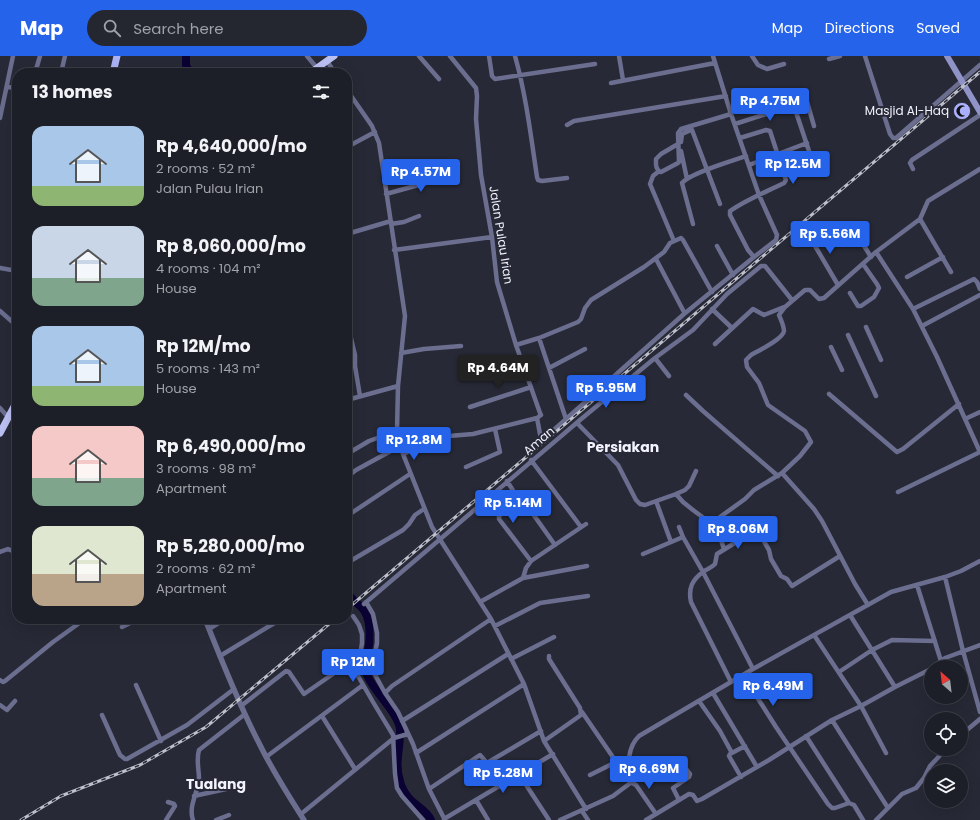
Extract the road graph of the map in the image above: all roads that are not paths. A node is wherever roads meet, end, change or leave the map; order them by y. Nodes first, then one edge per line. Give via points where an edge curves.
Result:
1 (13, 56) edge
2 (40, 56) edge
3 (65, 56) edge
4 (116, 56) edge
5 (307, 56) edge
6 (419, 56) edge
7 (450, 56) edge
8 (489, 56) edge
9 (515, 56) edge
10 (619, 56) edge
11 (713, 56) edge
12 (752, 56) edge
13 (840, 56) edge
14 (865, 56) edge
15 (947, 56) edge
16 (329, 58) edge
17 (829, 59) dead end
18 (715, 63) junction
19 (595, 64) dead end
20 (784, 64) dead end
21 (980, 65) edge
22 (36, 68) edge
23 (62, 68) edge
24 (113, 68) edge
25 (311, 68) edge
26 (317, 68) edge
27 (333, 68) edge
28 (520, 74) junction
29 (439, 79) dead end
30 (623, 80) junction
31 (962, 81) junction
32 (611, 83) dead end
33 (7, 87) junction
34 (12, 88) edge
35 (805, 95) dead end
36 (726, 96) junction
37 (352, 97) edge
38 (807, 101) junction
39 (794, 106) junction
40 (979, 110) edge
41 (731, 114) junction
42 (0, 118) edge
43 (735, 124) junction
44 (567, 125) dead end
45 (814, 126) dead end
46 (376, 132) junction
47 (740, 138) junction
48 (807, 142) junction
49 (352, 144) edge
50 (678, 144) junction
51 (778, 154) junction
52 (746, 156) junction
53 (749, 165) junction
54 (980, 168) edge
55 (913, 169) dead end
56 (708, 170) junction
57 (659, 171) junction
58 (816, 172) dead end
59 (451, 176) dead end
60 (566, 178) dead end
61 (687, 179) junction
62 (386, 194) junction
63 (759, 195) junction
64 (720, 204) dead end
65 (419, 216) dead end
66 (920, 219) junction
67 (391, 223) junction
68 (693, 224) dead end
69 (854, 230) dead end
70 (352, 233) edge
71 (808, 234) dead end
72 (492, 237) junction
73 (674, 241) junction
74 (718, 246) dead end
75 (394, 250) junction
76 (876, 252) junction
77 (754, 257) junction
78 (871, 257) junction
79 (943, 257) junction
80 (656, 259) junction
81 (863, 264) junction
82 (0, 268) edge
83 (12, 270) edge
84 (952, 272) dead end
85 (733, 275) junction
86 (907, 277) dead end
87 (838, 285) junction
88 (980, 289) edge
89 (712, 292) junction
90 (850, 293) dead end
91 (980, 296) edge
92 (792, 300) junction
93 (785, 307) junction
94 (712, 309) junction
95 (913, 309) junction
96 (0, 311) edge
97 (684, 314) junction
98 (12, 322) edge
99 (922, 326) junction
100 (866, 327) dead end
101 (732, 328) junction
102 (848, 335) dead end
103 (539, 338) junction
104 (352, 342) edge
105 (516, 344) junction
106 (715, 344) dead end
107 (461, 346) dead end
108 (831, 347) dead end
109 (585, 349) dead end
110 (401, 353) junction
111 (655, 358) junction
112 (881, 360) dead end
113 (548, 368) junction
114 (842, 370) dead end
115 (669, 376) dead end
116 (398, 386) junction
117 (531, 387) junction
118 (829, 394) dead end
119 (686, 395) dead end
120 (360, 396) junction
121 (876, 396) dead end
122 (352, 398) edge
123 (959, 404) junction
124 (470, 407) dead end
125 (0, 408) edge
126 (12, 410) edge
127 (980, 412) edge
128 (8, 417) junction
129 (537, 418) junction
130 (566, 419) junction
131 (965, 419) junction
132 (577, 423) junction
133 (495, 429) junction
134 (397, 431) junction
135 (0, 432) edge
136 (400, 446) junction
137 (352, 451) edge
138 (980, 452) edge
139 (403, 454) junction
140 (532, 460) junction
141 (466, 466) dead end
142 (696, 471) dead end
143 (352, 473) edge
144 (410, 474) junction
145 (780, 474) junction
146 (507, 481) junction
147 (898, 492) dead end
148 (492, 493) junction
149 (676, 494) junction
150 (656, 501) junction
151 (424, 509) junction
152 (352, 513) edge
153 (586, 524) dead end
154 (713, 525) junction
155 (678, 526) dead end
156 (581, 527) junction
157 (682, 537) junction
158 (439, 539) junction
159 (671, 542) junction
160 (555, 545) junction
161 (724, 549) junction
162 (12, 551) edge
163 (0, 552) edge
164 (643, 554) dead end
165 (840, 556) junction
166 (352, 560) edge
167 (531, 561) junction
168 (980, 561) edge
169 (587, 566) dead end
170 (703, 572) junction
171 (945, 577) junction
172 (523, 578) junction
173 (917, 585) junction
174 (588, 596) dead end
175 (480, 602) junction
176 (868, 605) junction
177 (850, 615) junction
178 (353, 616) dead end
179 (491, 619) junction
180 (78, 624) edge
181 (128, 624) edge
182 (206, 624) edge
183 (216, 624) edge
184 (273, 624) edge
185 (494, 626) junction
186 (122, 627) dead end
187 (208, 629) junction
188 (814, 635) junction
189 (554, 637) dead end
190 (935, 641) junction
191 (980, 645) edge
192 (872, 650) junction
193 (963, 651) junction
194 (220, 656) junction
195 (359, 656) junction
196 (510, 656) junction
197 (549, 656) dead end
198 (941, 660) edge
199 (943, 660) edge
200 (753, 669) junction
201 (839, 672) junction
202 (924, 672) edge
203 (743, 675) junction
204 (0, 680) edge
205 (732, 682) junction
206 (524, 684) junction
207 (136, 685) dead end
208 (363, 685) junction
209 (895, 687) junction
210 (234, 689) junction
211 (385, 693) junction
212 (713, 693) junction
213 (15, 701) dead end
214 (699, 701) junction
215 (0, 705) edge
216 (242, 706) junction
217 (861, 706) junction
218 (582, 712) junction
219 (980, 712) edge
220 (245, 714) junction
221 (102, 715) dead end
222 (322, 716) junction
223 (832, 720) junction
224 (979, 720) edge
225 (402, 721) junction
226 (980, 726) edge
227 (968, 729) edge
228 (541, 731) junction
229 (407, 734) junction
230 (806, 736) junction
231 (395, 737) junction
232 (161, 741) junction
233 (544, 741) junction
234 (745, 746) junction
235 (790, 746) junction
236 (416, 753) junction
237 (732, 753) junction
238 (886, 753) dead end
239 (552, 754) junction
240 (939, 756) edge
241 (266, 757) junction
242 (616, 762) junction
243 (757, 768) junction
244 (355, 769) junction
245 (688, 770) dead end
246 (519, 774) junction
247 (590, 775) dead end
248 (741, 777) junction
249 (630, 782) junction
250 (235, 787) dead end
251 (429, 789) junction
252 (194, 796) junction
253 (476, 800) junction
254 (679, 800) junction
255 (168, 802) dead end
256 (850, 803) junction
257 (888, 808) junction
258 (584, 810) junction
259 (301, 814) junction
260 (656, 814) junction
261 (229, 815) dead end
262 (445, 819) edge
263 (166, 820) edge
264 (194, 820) edge
265 (216, 820) edge
266 (304, 820) edge
267 (423, 820) edge
268 (488, 820) edge
269 (549, 820) edge
270 (560, 820) edge
271 (588, 820) edge
272 (646, 820) edge
273 (863, 820) edge
274 (876, 820) edge

1 - 33 street
2 - 22 street
3 - 23 street
4 - 24 main road
5 - 25 street
6 - 29 street
7 - 72 street, Jalan Pulau Irian via 476,88 481,175
8 - 28 street via 494,78
9 - 28 street
10 - 30 street
11 - 18 street
12 - 20 street via 758,65 766,69
13 - 17 street
14 - 31 street via 893,138 899,136
15 - 31 main road
16 - 26 highway
16 - 27 street
18 - 30 street
18 - 36 street
19 - 28 street
21 - 31 street
28 - 60 street via 538,180
30 - 32 street
31 - 40 main road
33 - 34 street
33 - 42 street
35 - 38 street
36 - 41 street
36 - 44 street via 574,121
37 - 46 street
38 - 39 street
38 - 45 street
39 - 43 street
39 - 48 street
40 - 55 street via 912,160 910,163
41 - 43 street
41 - 50 street via 681,129 678,133
43 - 47 street
46 - 49 street
46 - 62 street
47 - 51 street via 768,130
47 - 52 street
48 - 51 street
48 - 58 street
50 - 57 street via 656,159
50 - 57 street via 678,163
51 - 53 street
51 - 63 street via 786,182
52 - 53 street
52 - 56 street
53 - 63 street
54 - 66 street via 928,201
56 - 61 street
56 - 61 street via 691,130 682,134 680,139
56 - 64 street
57 - 73 street via 653,176 650,184
59 - 62 street
61 - 68 street via 682,183
62 - 67 street
63 - 77 street via 777,236 776,240
63 - 77 street via 730,211 748,250
65 - 67 street via 404,222
66 - 76 street
66 - 79 street
67 - 70 street
67 - 75 street
69 - 78 street
71 - 87 street
72 - 75 street
72 - 105 street, Jalan Pulau Irian via 497,282
73 - 80 street
73 - 89 street via 680,238 683,240
74 - 85 street
75 - 110 street via 405,316
76 - 78 street
76 - 95 street
77 - 85 street
78 - 81 street
79 - 84 street
79 - 86 street
80 - 97 street
80 - 103 street via 591,300 578,322
81 - 87 street
81 - 90 street via 878,284 874,297 858,306
82 - 83 street
85 - 89 street
87 - 92 street via 824,298 819,299 808,289
88 - 95 street via 974,279
89 - 97 street
91 - 99 street
92 - 93 street
92 - 94 street, Aman via 765,266 761,266
93 - 101 street via 764,315 753,309
93 - 145 street via 779,315 784,333 747,358 746,362 746,367 759,383 768,405 805,431 810,438 811,442 800,456
94 - 101 street
94 - 111 street, Aman via 693,330
95 - 99 street
96 - 98 street
97 - 130 street
99 - 123 street
100 - 112 street
101 - 106 street
102 - 121 street
103 - 105 street
103 - 113 street
104 - 120 street
105 - 117 street, Jalan Pulau Irian
107 - 110 street
108 - 114 street
109 - 113 street
110 - 116 street
111 - 115 street
111 - 132 street, Aman
113 - 130 street
116 - 120 street
116 - 134 street
117 - 124 street
117 - 129 street, Jalan Pulau Irian via 540,413
118 - 123 street via 897,452
119 - 145 street
120 - 122 street
123 - 131 street
125 - 128 street
126 - 128 highway
127 - 131 street
128 - 135 highway
129 - 130 street via 540,434 544,436 548,436
129 - 133 street
131 - 138 street
132 - 140 street, Aman
132 - 150 street via 618,465 637,502 645,505
133 - 139 street via 449,436
133 - 141 street via 500,452
134 - 136 street
134 - 137 street via 369,441
136 - 139 street
136 - 143 street
138 - 147 street
139 - 144 street
140 - 146 street, Aman
140 - 156 street
142 - 149 street via 685,490
144 - 151 street
144 - 152 street
145 - 154 street via 754,490
145 - 165 street via 818,515
146 - 148 street, Aman
146 - 160 street
148 - 158 street, Aman
148 - 167 street via 502,510 499,519
149 - 150 street
149 - 154 street
150 - 159 street
151 - 158 street
151 - 166 street via 415,515 403,530
153 - 156 street
154 - 161 street
155 - 157 street
156 - 160 street
157 - 159 street
157 - 170 street
158 - 175 street
158 - 211 street, Aman via 365,603 373,614 377,632 372,669
159 - 164 street
160 - 167 street
161 - 165 street via 758,531 781,576 787,578 792,586
161 - 170 street via 716,556 715,564
162 - 163 street via 8,549
165 - 176 street
167 - 172 street
168 - 171 street
169 - 172 street
170 - 200 street
170 - 205 street via 690,589 691,602
171 - 173 street
171 - 193 street
172 - 175 street
173 - 176 street via 891,592
173 - 190 street
174 - 185 street via 540,603
175 - 179 street
176 - 177 street
177 - 188 street
177 - 192 street
178 - 195 street via 362,634
179 - 185 street
179 - 211 street
180 - 204 street via 5,681
181 - 186 street
182 - 187 street
183 - 187 street
184 - 194 street
185 - 196 street
187 - 194 street
188 - 200 street
188 - 201 street
189 - 196 street
190 - 192 street via 892,640
190 - 198 street
191 - 193 street
192 - 201 street
192 - 209 street
193 - 199 street
193 - 219 street
194 - 210 street
195 - 208 street via 358,676
195 - 216 street via 305,694 286,671
196 - 206 street
196 - 225 street
197 - 218 street
200 - 203 street
201 - 217 street
202 - 209 street
203 - 205 street
203 - 235 street
205 - 212 street
206 - 228 street
206 - 236 street
207 - 232 street
208 - 222 street
208 - 231 street
209 - 217 street
210 - 216 street
210 - 232 street via 187,725
211 - 225 street
212 - 214 street
212 - 234 street
213 - 215 street via 7,710
214 - 237 street
214 - 249 street via 633,742 628,754
216 - 220 street
217 - 223 street
217 - 238 street
218 - 233 street
218 - 242 street
220 - 241 street
220 - 252 street via 200,750 199,778
221 - 232 street via 120,755 125,759
222 - 241 street
222 - 244 street
223 - 230 street
223 - 257 street
224 - 226 street
224 - 227 street
225 - 229 street
228 - 233 street
228 - 251 street via 487,763 480,755
229 - 231 street
229 - 236 street
230 - 235 street
230 - 256 street
231 - 244 street
231 - 267 street via 397,788
233 - 239 street
234 - 237 street
234 - 243 street
235 - 243 street
235 - 256 street via 832,808
236 - 251 street
237 - 248 street via 729,758
239 - 246 street
239 - 258 street
240 - 257 street via 916,788 902,794
241 - 259 street
242 - 247 street
242 - 249 street
243 - 248 street
244 - 259 street
245 - 254 street via 689,777 673,788
246 - 253 street
246 - 269 street
248 - 254 street via 699,801 691,794
249 - 258 street via 613,796
249 - 260 street via 636,785
250 - 252 street
251 - 262 street
252 - 264 street
253 - 262 street
253 - 268 street
254 - 260 street
255 - 263 street via 175,806
256 - 273 street
257 - 274 street
258 - 270 street
258 - 271 street
259 - 266 street
260 - 272 street
261 - 265 street

